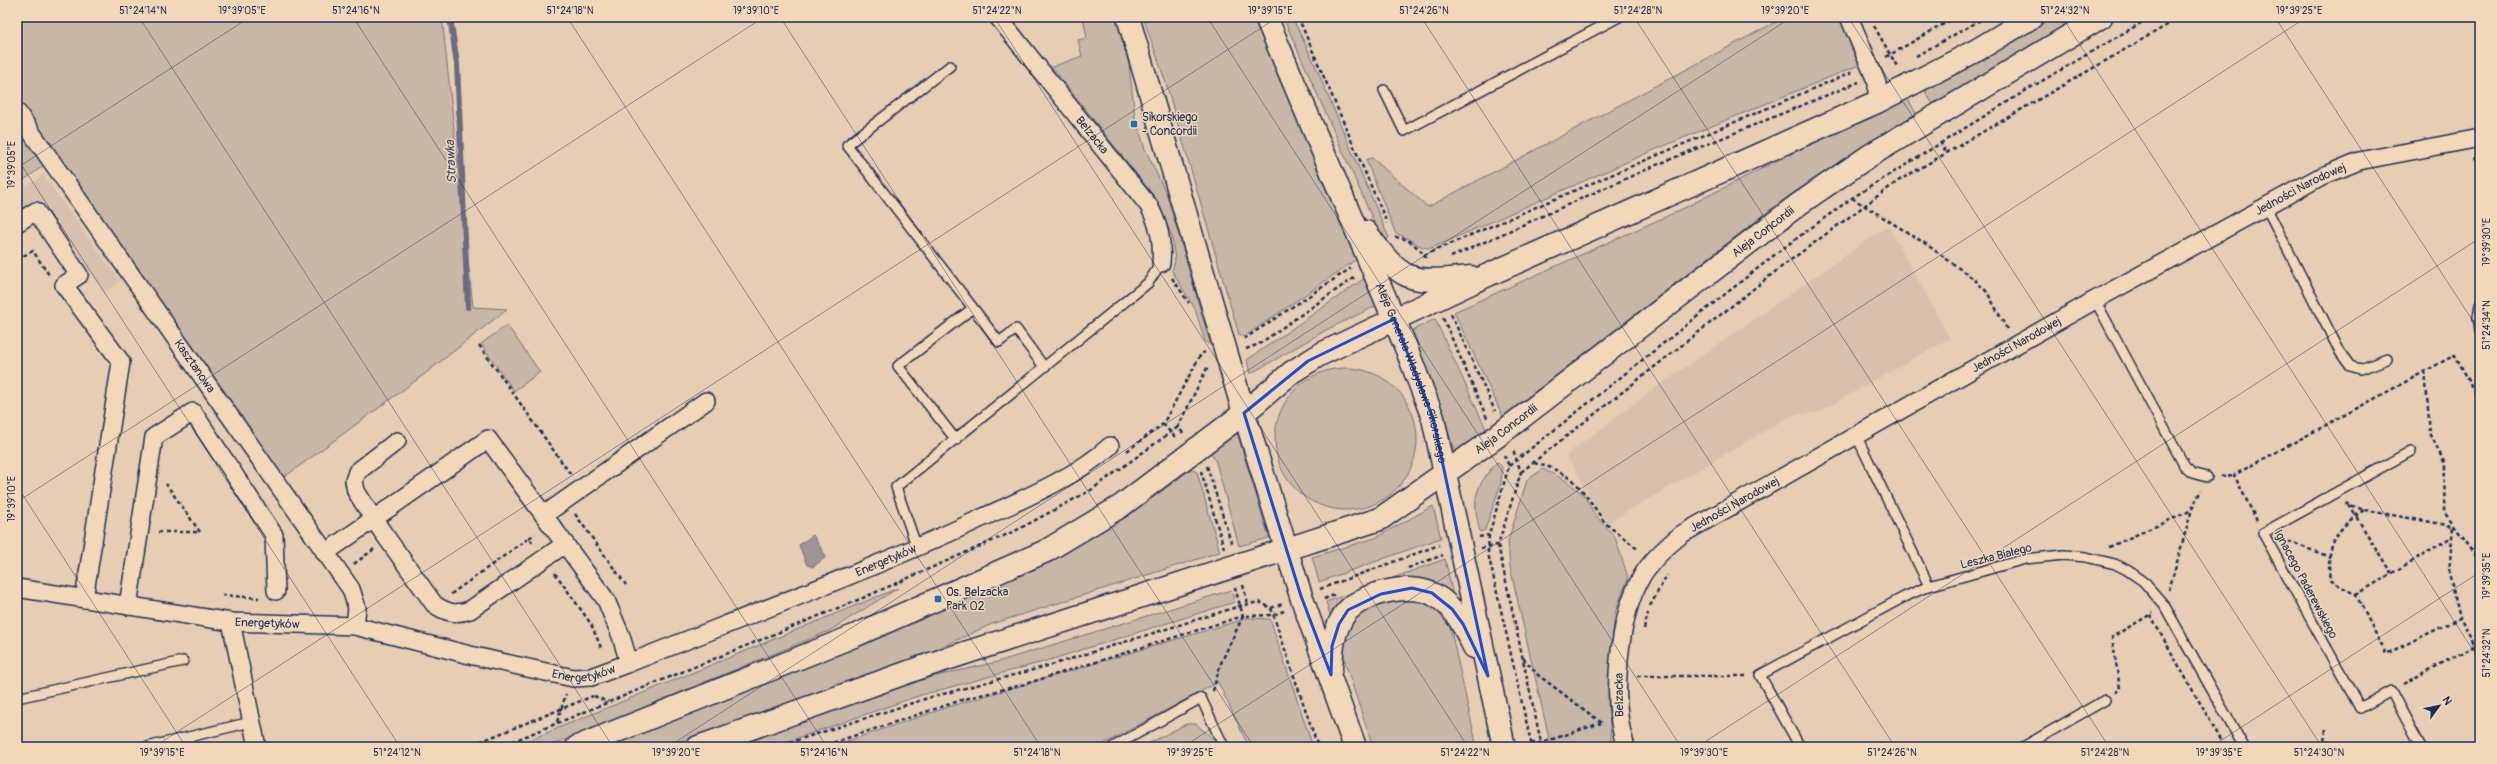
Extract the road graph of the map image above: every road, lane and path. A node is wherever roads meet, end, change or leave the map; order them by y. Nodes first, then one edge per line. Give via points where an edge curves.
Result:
1 (998, 17) edge
2 (1128, 17) edge
3 (1266, 17) edge
4 (1298, 17) edge
5 (1619, 17) edge
6 (1849, 17) edge
7 (1956, 17) edge
8 (1986, 17) edge
9 (2032, 17) edge
10 (2101, 17) edge
11 (2151, 17) edge
12 (2181, 17) edge
13 (1873, 23) dead end
14 (1891, 55) junction
15 (1911, 59) dead end
16 (1904, 63) dead end
17 (950, 66) dead end
18 (1897, 67) junction
19 (1872, 70) junction
20 (1384, 90) dead end
21 (1877, 102) junction
22 (17, 112) edge
23 (2480, 138) edge
24 (2466, 160) dead end
25 (2480, 160) edge
26 (1852, 198) junction
27 (1864, 205) junction
28 (2266, 207) junction
29 (1388, 225) dead end
30 (18, 228) edge
31 (1391, 232) dead end
32 (1424, 255) dead end
33 (17, 258) edge
34 (1444, 260) dead end
35 (1161, 262) junction
36 (1378, 262) junction
37 (1488, 275) junction
38 (50, 276) dead end
39 (1435, 299) junction
40 (2095, 300) junction
41 (2480, 305) edge
42 (1191, 307) dead end
43 (973, 308) junction
44 (1394, 319) junction
45 (2480, 331) edge
46 (479, 345) dead end
47 (2016, 345) junction
48 (1202, 347) dead end
49 (1203, 352) dead end
50 (1227, 355) junction
51 (2387, 359) dead end
52 (1044, 367) junction
53 (2425, 372) junction
54 (706, 401) dead end
55 (2480, 401) edge
56 (1244, 413) junction
57 (1178, 427) junction
58 (1856, 435) junction
59 (1496, 437) junction
60 (956, 440) junction
61 (397, 441) dead end
62 (1110, 446) dead end
63 (1196, 449) junction
64 (2411, 451) dead end
65 (150, 462) junction
66 (1534, 463) junction
67 (1509, 466) junction
68 (1521, 472) dead end
69 (1444, 475) junction
70 (2234, 475) junction
71 (2207, 477) junction
72 (581, 489) junction
73 (2328, 496) junction
74 (2349, 505) junction
75 (2192, 510) junction
76 (2364, 510) junction
77 (572, 511) dead end
78 (2354, 516) junction
79 (374, 520) junction
80 (542, 522) junction
81 (2453, 526) junction
82 (140, 531) junction
83 (2263, 533) junction
84 (1489, 535) junction
85 (529, 538) junction
86 (2450, 538) junction
87 (1459, 541) junction
88 (565, 544) junction
89 (1498, 545) dead end
90 (917, 548) junction
91 (1287, 549) junction
92 (325, 553) junction
93 (1645, 554) dead end
94 (2330, 557) junction
95 (2086, 558) junction
96 (544, 559) junction
97 (2480, 561) edge
98 (1238, 566) junction
99 (1669, 572) dead end
100 (2391, 574) junction
101 (626, 585) dead end
102 (1929, 586) junction
103 (17, 588) edge
104 (276, 591) dead end
105 (450, 595) dead end
106 (2356, 595) junction
107 (1301, 596) junction
108 (84, 599) junction
109 (1248, 604) junction
110 (2164, 605) junction
111 (128, 606) junction
112 (1271, 608) junction
113 (2150, 615) junction
114 (1243, 616) dead end
115 (2460, 618) junction
116 (231, 622) junction
117 (355, 626) junction
118 (1643, 634) dead end
119 (1621, 643) joint
120 (2480, 643) edge
121 (2475, 646) junction
122 (602, 650) dead end
123 (2480, 656) edge
124 (1523, 658) junction
125 (183, 661) dead end
126 (629, 663) junction
127 (1638, 668) dead end
128 (1331, 675) junction
129 (1760, 675) junction
130 (1488, 676) junction
131 (1637, 676) junction
132 (1636, 682) dead end
133 (567, 691) dead end
134 (2391, 691) junction
135 (17, 698) edge
136 (2105, 700) joint
137 (1207, 710) junction
138 (1620, 717) junction
139 (252, 722) junction
140 (557, 723) junction
141 (1602, 723) junction
142 (2325, 726) dead end
143 (1531, 743) junction
144 (1541, 743) junction
145 (2480, 744) edge
146 (1116, 746) edge
147 (147, 747) edge
148 (257, 747) edge
149 (499, 747) edge
150 (577, 747) edge
151 (698, 747) edge
152 (776, 747) edge
153 (1224, 747) edge
154 (1318, 747) edge
155 (1355, 747) edge
156 (1504, 747) edge
157 (1532, 747) edge
158 (1542, 747) edge
159 (1626, 747) edge
160 (1800, 747) edge
161 (2023, 747) edge
162 (2225, 747) edge
163 (2244, 747) edge
164 (2324, 747) edge
165 (2421, 747) edge
166 (2476, 747) edge

1 - 35 street, Belzacka via 1149,206 1159,224
2 - 50 street
3 - 36 street via 1346,204
4 - 29 path
5 - 20 lane via 1404,131
6 - 19 street
7 - 14 path
8 - 15 path
9 - 21 street via 1977,50
10 - 59 street, Aleja Concordii via 1848,169
11 - 26 path
12 - 27 path via 1946,152
13 - 14 path
14 - 18 path
14 - 19 path
16 - 18 path
17 - 43 lane via 847,145
18 - 19 path
19 - 21 street via 1878,91
19 - 32 path
19 - 34 path
21 - 37 street
22 - 92 street, Kasztanowa
23 - 28 street, Jedności Narodowej via 2359,161 2318,178
24 - 25 path
26 - 27 path
26 - 67 path via 1782,249
27 - 47 path via 1974,279 1987,292
27 - 66 path via 1780,268
28 - 40 street, Jedności Narodowej
28 - 51 lane via 2340,352 2350,366 2362,369
30 - 108 street via 36,211 79,275 64,285 121,362
31 - 36 path via 1398,248
33 - 38 path via 33,251
35 - 42 path
35 - 52 lane via 1148,284
36 - 37 street via 1427,281
36 - 44 street, Aleje Generała Władysława Sikorskiego
36 - 50 path via 1259,344
37 - 39 street
39 - 44 street
39 - 59 path
40 - 47 street, Jedności Narodowej
40 - 71 lane via 2185,467 2192,473
41 - 45 lane
43 - 52 lane via 999,342 1016,329
43 - 60 lane via 898,366
44 - 56 street via 1308,361
44 - 69 street, Aleje Generała Władysława Sikorskiego via 1432,418
46 - 72 path
47 - 58 street, Jedności Narodowej
48 - 49 path
50 - 56 street
50 - 57 path via 1211,360
52 - 60 lane
53 - 55 path via 2455,354
53 - 70 path
53 - 81 path via 2430,433 2445,464 2444,512
54 - 72 street
56 - 63 street
56 - 91 street
57 - 63 path
57 - 140 path via 1091,490 1036,521 872,594
58 - 102 lane
58 - 119 street, Jedności Narodowej via 1699,523 1672,542 1649,565 1633,594
59 - 67 path
59 - 69 street, Aleja Concordii
60 - 90 lane via 896,487
61 - 79 street via 360,468 355,476 358,497
62 - 90 street, Energetyków via 1096,459 1026,498
63 - 98 path via 1208,468
63 - 150 street via 1121,506 1046,551 854,636
64 - 73 lane, Ignacego Paderewskiego
65 - 82 street
65 - 82 path via 200,532
65 - 104 street via 154,437 193,412 274,535
66 - 68 path
66 - 93 path via 1552,468 1573,480 1605,523
67 - 84 path
69 - 87 street, Aleje Generała Władysława Sikorskiego
69 - 91 street, Aleja Concordii via 1380,519
70 - 71 path
70 - 83 path
71 - 75 path
72 - 80 street
73 - 74 path
73 - 83 lane, Ignacego Paderewskiego
74 - 76 path
74 - 78 path
75 - 95 path
75 - 110 path
76 - 78 path
76 - 81 path
77 - 101 path
78 - 94 path via 2330,546
78 - 100 path
79 - 80 street via 488,439
79 - 92 street
79 - 96 street via 434,604 447,612 462,613 470,610
80 - 85 path
80 - 88 street
81 - 86 path
81 - 97 path
82 - 111 street
83 - 94 path
83 - 134 lane, Ignacego Paderewskiego via 2360,708
84 - 87 path
84 - 143 path via 1488,553
85 - 96 path
85 - 105 path
86 - 100 path
86 - 115 path via 2449,573
87 - 107 path via 1438,546
87 - 130 street, Aleje Generała Władysława Sikorskiego
88 - 96 street
88 - 126 street via 610,608
89 - 124 path
90 - 126 street, Energetyków
91 - 98 street, Aleja Concordii
91 - 107 street
92 - 117 street, Kasztanowa via 354,595 357,608
94 - 106 path via 2330,580
95 - 102 lane, Leszka Białego via 2064,555 2025,559
95 - 110 lane, Leszka Białego via 2115,564 2127,570 2143,582
96 - 122 path via 591,624
98 - 109 path
98 - 151 street, Aleja Concordii via 928,665
99 - 118 path via 1650,608
100 - 106 path
102 - 129 lane, Leszka Białego
103 - 108 street, Energetyków
106 - 115 path via 2386,654
107 - 112 path
107 - 128 street
108 - 111 street, Energetyków
109 - 112 path via 1259,602
109 - 152 path via 1051,665 928,698
110 - 113 path
110 - 163 lane, Leszka Białego
111 - 116 street, Energetyków
112 - 154 path
113 - 136 path via 2112,637 2120,689
113 - 162 path
114 - 137 path via 1220,665
115 - 121 path
116 - 117 street, Energetyków
116 - 139 street
117 - 126 street, Energetyków via 573,678 591,677
119 - 138 street, Belzacka via 1617,683
120 - 121 path
121 - 123 path
121 - 134 path
124 - 141 path via 1538,675
124 - 144 path
125 - 135 lane
127 - 131 path
128 - 130 street via 1332,646 1339,624 1348,610 1381,594 1412,588 1432,593 1452,609 1463,624
128 - 155 street
129 - 131 path
129 - 160 lane
130 - 156 street, Aleje Generała Władysława Sikorskiego
131 - 132 path
133 - 140 path
134 - 165 lane
136 - 161 lane
137 - 146 lane via 1201,698
137 - 153 lane
138 - 141 path
138 - 159 street, Belzacka via 1621,734
139 - 147 lane
139 - 148 street
140 - 149 path
141 - 144 path
142 - 164 path
143 - 144 path
143 - 157 path
144 - 158 path
145 - 166 path

